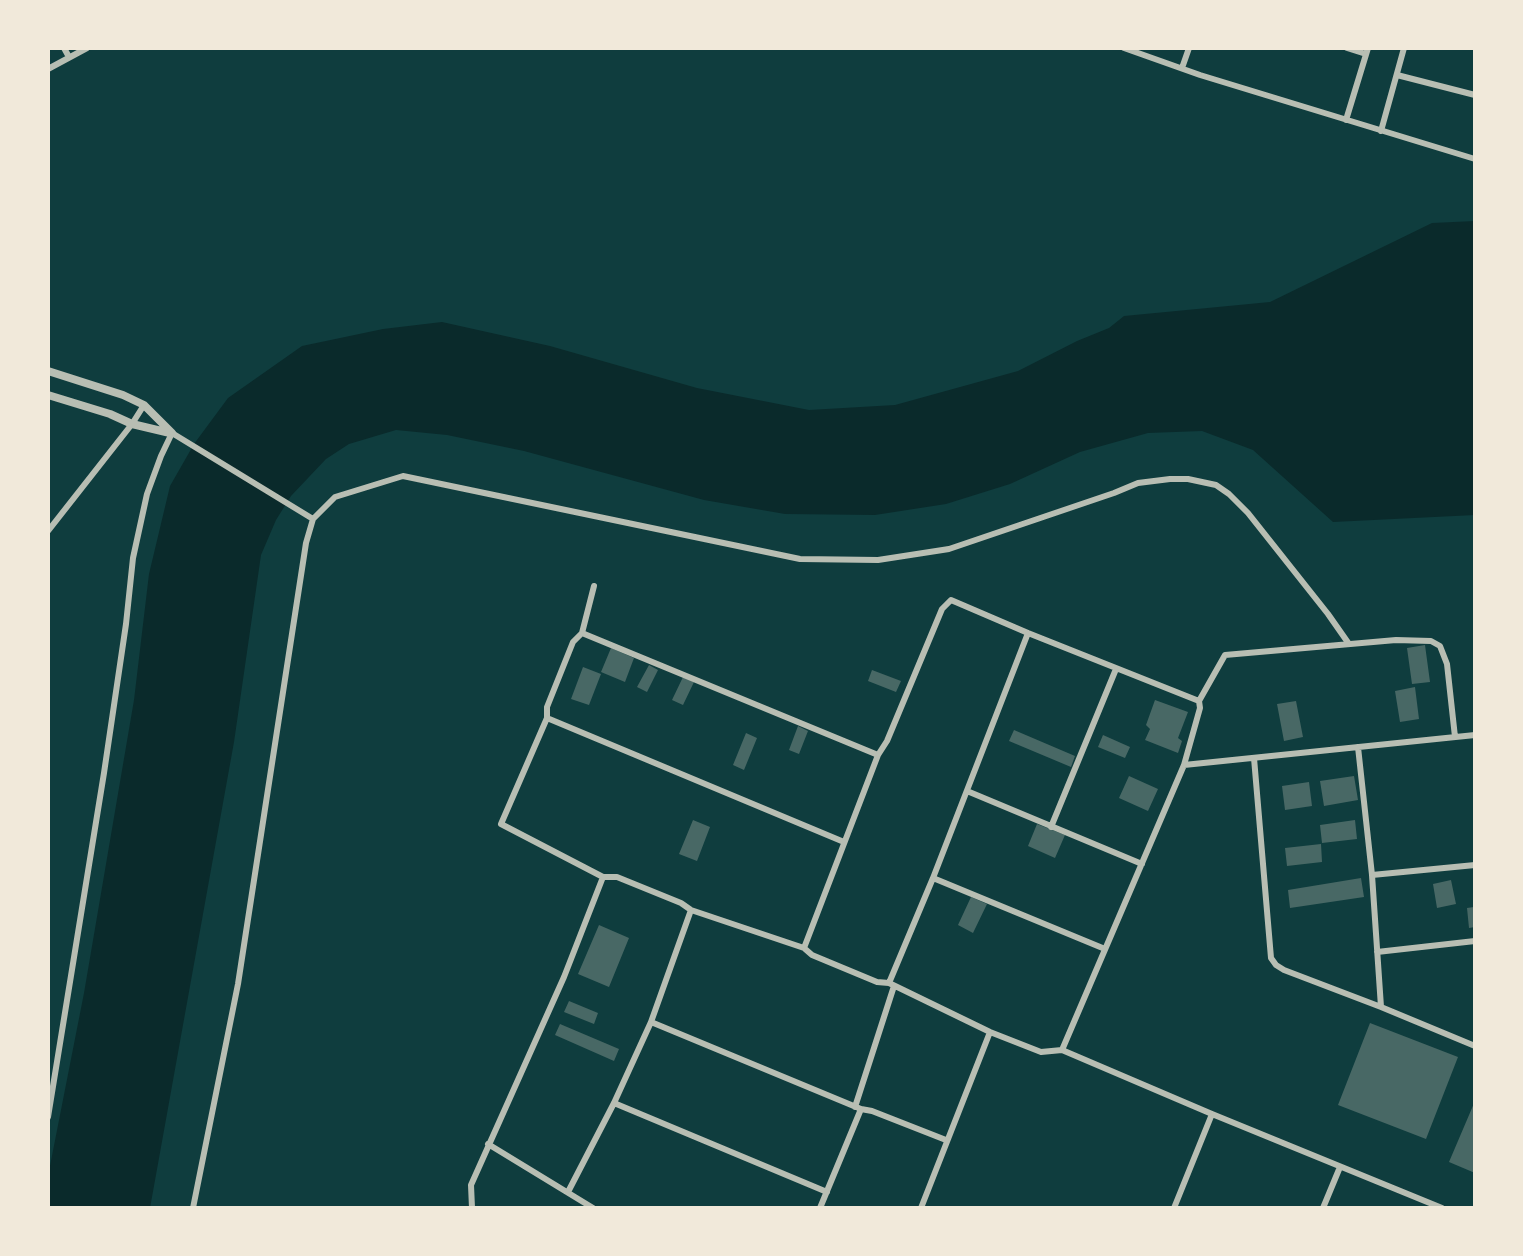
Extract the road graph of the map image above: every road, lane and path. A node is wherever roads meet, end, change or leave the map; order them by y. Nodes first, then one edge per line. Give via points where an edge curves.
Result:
1 (64, 48) edge
2 (87, 48) edge
3 (1124, 48) edge
4 (1189, 48) edge
5 (1347, 48) edge
6 (1404, 48) edge
7 (1367, 51) edge
8 (69, 57) junction
9 (1182, 68) junction
10 (48, 69) edge
11 (1397, 75) junction
12 (1475, 95) edge
13 (1346, 120) junction
14 (1381, 131) junction
15 (1475, 159) edge
16 (48, 371) edge
17 (48, 395) edge
18 (144, 405) junction
19 (132, 424) junction
20 (172, 433) junction
21 (313, 519) junction
22 (48, 531) edge
23 (594, 586) dead end
24 (582, 633) junction
25 (1028, 633) junction
26 (1349, 644) junction
27 (1116, 669) junction
28 (1199, 701) junction
29 (547, 718) junction
30 (1475, 735) edge
31 (1455, 737) junction
32 (1358, 747) junction
33 (878, 755) junction
34 (1254, 758) junction
35 (1184, 765) junction
36 (967, 791) junction
37 (1051, 827) junction
38 (844, 842) junction
39 (1142, 864) junction
40 (1475, 865) edge
41 (1372, 875) junction
42 (603, 877) junction
43 (933, 878) junction
44 (691, 910) junction
45 (1475, 941) edge
46 (804, 948) junction
47 (1105, 949) junction
48 (1377, 952) junction
49 (891, 985) junction
50 (1381, 1007) junction
51 (651, 1022) junction
52 (990, 1032) junction
53 (1475, 1046) edge
54 (1062, 1050) junction
55 (614, 1103) junction
56 (858, 1108) junction
57 (1212, 1114) junction
58 (48, 1116) edge
59 (946, 1140) junction
60 (488, 1144) junction
61 (1340, 1167) junction
62 (568, 1192) junction
63 (827, 1192) junction
64 (193, 1208) edge
65 (472, 1208) edge
66 (593, 1208) edge
67 (820, 1208) edge
68 (921, 1208) edge
69 (1174, 1208) edge
70 (1323, 1208) edge
71 (1442, 1208) edge

1 - 8 street
2 - 8 street
3 - 9 street
4 - 9 street
5 - 7 street
6 - 11 street
7 - 13 street
8 - 10 street
9 - 13 street
11 - 12 street
11 - 14 street
13 - 14 street
14 - 15 street
16 - 18 street
17 - 19 street
18 - 19 street
18 - 20 street
19 - 20 street
19 - 22 street
20 - 21 street
20 - 58 street via 147,494 133,558 106,762
21 - 26 street via 335,497 403,476 800,559 878,560 949,549 1137,483 1188,479 1216,484 1248,513
21 - 64 street via 306,543 238,984
23 - 24 street
24 - 29 street via 573,642 547,707
24 - 33 street
25 - 27 street
25 - 33 street via 951,600 942,609
25 - 36 street
26 - 28 street via 1225,655
26 - 31 street via 1419,640 1440,646 1447,664
27 - 28 street
27 - 37 street
28 - 35 street
29 - 38 street
29 - 42 street via 501,824
30 - 31 street
31 - 32 street
32 - 34 street
32 - 41 street
33 - 38 street
34 - 35 street
34 - 50 street via 1271,958 1284,970
35 - 39 street
36 - 37 street
36 - 43 street
37 - 39 street
38 - 46 street
39 - 47 street
40 - 41 street
41 - 48 street
42 - 44 street via 617,878
42 - 60 street via 564,977
43 - 47 street
43 - 49 street
44 - 46 street
44 - 51 street
45 - 48 street
46 - 49 street via 812,955
47 - 54 street
48 - 50 street
49 - 52 street
49 - 56 street
50 - 53 street
51 - 55 street
51 - 56 street
52 - 54 street via 1041,1052
52 - 59 street
54 - 57 street
55 - 62 street
55 - 63 street
56 - 59 street
56 - 63 street
57 - 61 street
57 - 69 street
59 - 68 street
60 - 62 street
60 - 65 street via 471,1185
61 - 70 street
61 - 71 street
62 - 66 street
63 - 67 street

